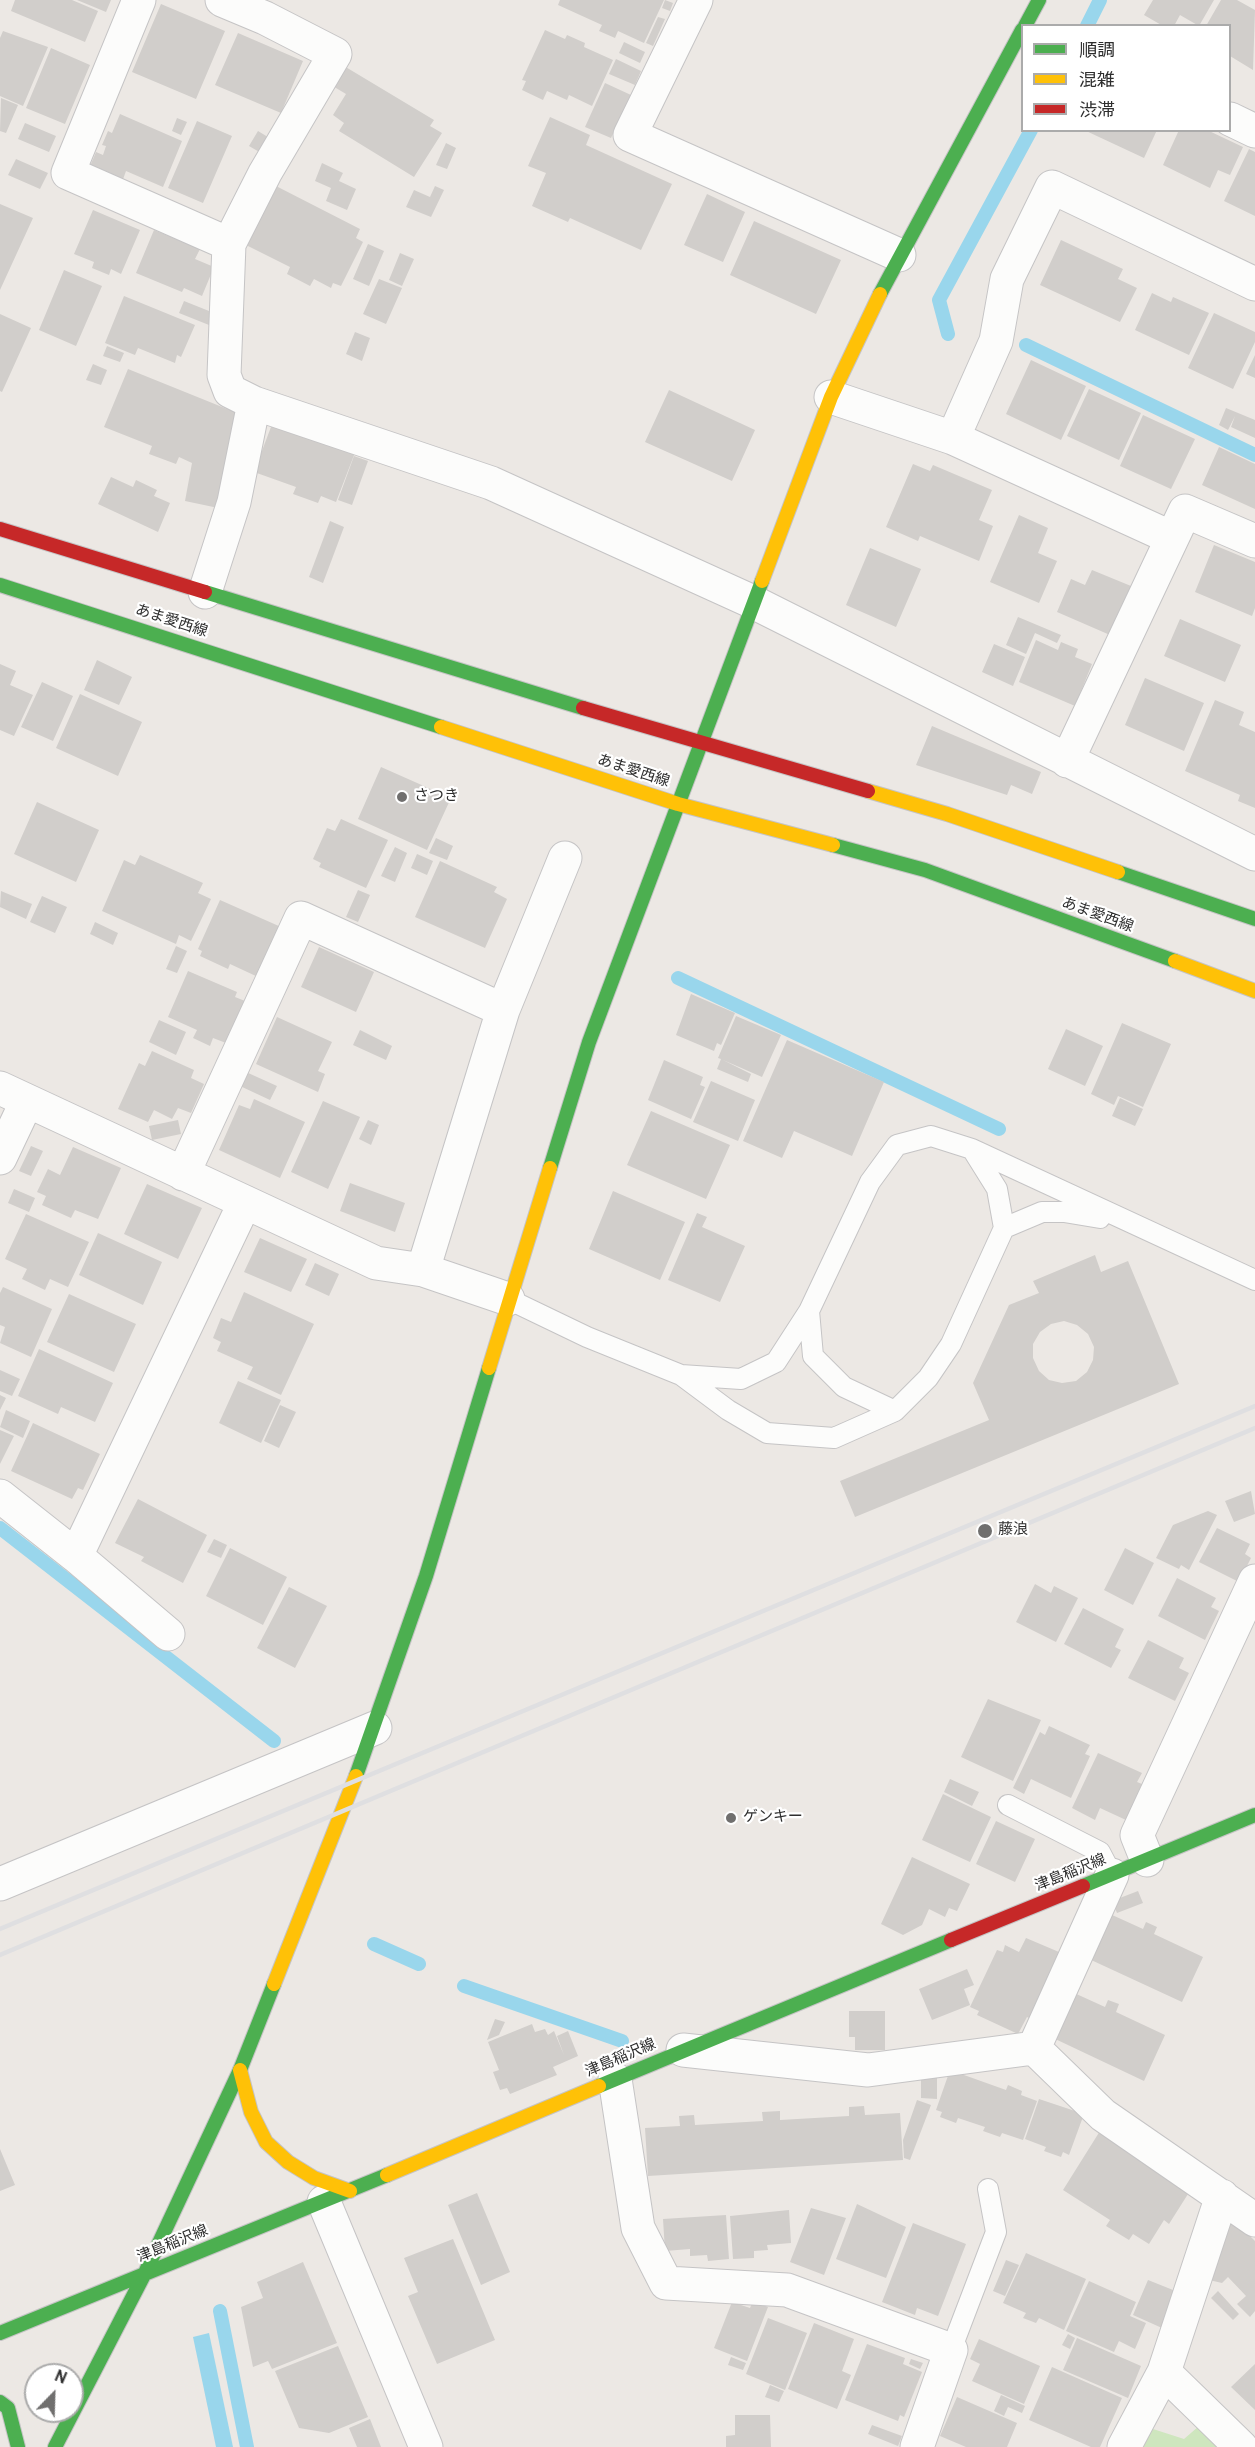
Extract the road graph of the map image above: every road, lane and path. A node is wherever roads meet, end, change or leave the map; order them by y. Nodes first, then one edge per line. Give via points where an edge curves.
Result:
1 (139, 0) edge
2 (222, 0) edge
3 (696, 0) edge
4 (1039, 0) edge
5 (1026, 24) edge
6 (1021, 34) edge
7 (1231, 119) edge
8 (1255, 131) edge
9 (229, 244) junction
10 (898, 255) junction
11 (1255, 284) edge
12 (831, 397) junction
13 (254, 403) junction
14 (953, 438) junction
15 (0, 530) edge
16 (1172, 538) junction
17 (1255, 542) edge
18 (0, 585) edge
19 (205, 592) junction
20 (753, 602) junction
21 (701, 742) junction
22 (1067, 761) junction
23 (678, 804) junction
24 (1255, 854) edge
25 (565, 858) dead end
26 (1255, 919) edge
27 (1255, 991) edge
28 (503, 1010) junction
29 (14, 1094) edge
30 (972, 1149) junction
31 (0, 1158) edge
32 (183, 1174) junction
33 (245, 1202) junction
34 (1123, 1221) junction
35 (1004, 1228) junction
36 (423, 1270) junction
37 (1255, 1280) edge
38 (508, 1299) junction
39 (808, 1311) junction
40 (681, 1375) junction
41 (895, 1411) junction
42 (0, 1496) edge
43 (76, 1556) junction
44 (1255, 1581) edge
45 (168, 1634) dead end
46 (375, 1728) junction
47 (1008, 1805) dead end
48 (1255, 1815) edge
49 (0, 1855) edge
50 (1147, 1860) junction
51 (36, 1869) junction
52 (1112, 1875) junction
53 (0, 1884) edge
54 (1034, 2048) junction
55 (683, 2050) junction
56 (240, 2070) junction
57 (615, 2079) junction
58 (988, 2189) dead end
59 (1222, 2196) junction
60 (337, 2197) junction
61 (1255, 2220) edge
62 (144, 2275) junction
63 (0, 2333) edge
64 (951, 2350) junction
65 (1164, 2372) junction
66 (0, 2402) edge
67 (18, 2447) edge
68 (55, 2447) edge
69 (426, 2447) edge
70 (917, 2447) edge
71 (1124, 2447) edge
72 (1241, 2447) edge

1 - 9 street via 68,173
2 - 9 street via 336,54 265,173
3 - 10 street via 630,135
4 - 5 main road
6 - 10 main road
7 - 8 street
9 - 13 street via 224,375 230,391
10 - 12 main road
11 - 14 street via 1052,187 1007,279 996,341
12 - 14 street
12 - 20 main road
13 - 19 street via 234,502
13 - 20 street via 491,483
14 - 16 street
15 - 19 main road
16 - 17 street via 1185,511
16 - 22 street
18 - 23 main road, あま愛西線
19 - 21 main road
20 - 21 main road
20 - 22 street
21 - 23 main road
21 - 26 main road via 947,814
22 - 24 street
23 - 27 main road, あま愛西線 via 925,870
23 - 38 main road via 589,1042
25 - 28 street
28 - 32 street via 302,918
28 - 36 street
29 - 31 street
29 - 32 street
30 - 34 lane
30 - 35 lane via 997,1189
30 - 39 lane via 931,1136 897,1145 870,1182
32 - 33 street
33 - 36 street via 376,1263
33 - 43 street
34 - 35 lane via 1042,1212
34 - 37 lane
35 - 41 lane via 951,1344 928,1378
36 - 38 street
38 - 40 lane via 587,1337
38 - 46 main road via 426,1576
39 - 40 lane via 776,1362 741,1379
39 - 41 lane via 813,1356 844,1387
40 - 41 lane via 767,1433 834,1438
42 - 43 street
43 - 45 street
44 - 50 street via 1137,1835
46 - 51 street
46 - 56 main road
47 - 52 lane via 1100,1852
48 - 50 main road, 津島稲沢線
49 - 51 street
50 - 52 main road, 津島稲沢線
51 - 53 street
52 - 54 street
52 - 55 main road, 津島稲沢線
54 - 55 street via 868,2070
54 - 59 street via 1102,2115
55 - 57 main road, 津島稲沢線
56 - 60 main road via 251,2112 266,2142
56 - 62 main road
57 - 60 main road, 津島稲沢線
57 - 64 street via 638,2228 666,2283 787,2290
58 - 64 lane via 996,2232
59 - 61 street
59 - 65 street
60 - 62 main road, 津島稲沢線
60 - 69 street
62 - 63 main road, 津島稲沢線
62 - 68 main road
64 - 70 street
65 - 71 street
65 - 72 street
66 - 67 main road via 8,2408

